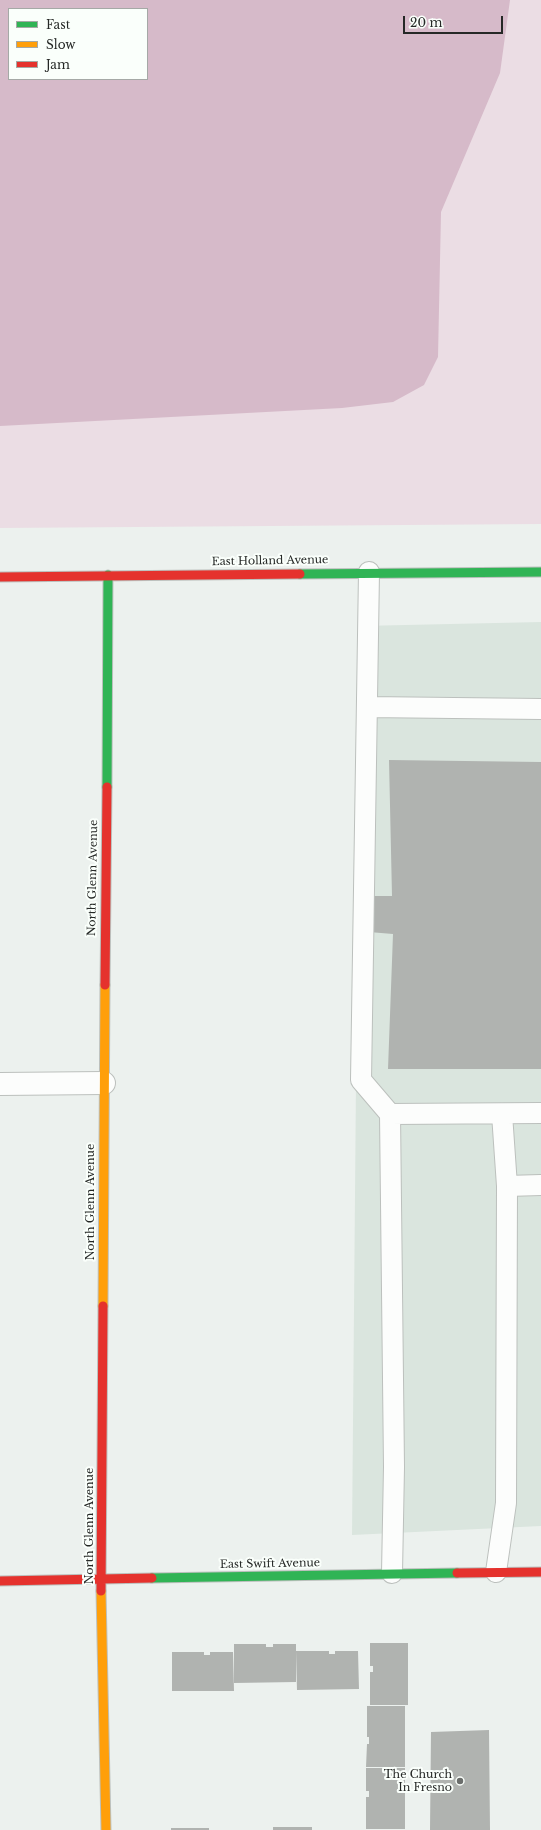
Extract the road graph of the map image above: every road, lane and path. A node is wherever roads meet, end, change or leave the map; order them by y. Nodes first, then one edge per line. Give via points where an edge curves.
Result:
1 (369, 572) junction
2 (541, 572) edge
3 (108, 575) junction
4 (0, 576) edge
5 (366, 707) junction
6 (541, 709) edge
7 (104, 1083) junction
8 (0, 1084) edge
9 (390, 1114) junction
10 (502, 1114) junction
11 (541, 1114) edge
12 (541, 1185) edge
13 (507, 1186) junction
14 (496, 1572) junction
15 (541, 1572) edge
16 (392, 1573) junction
17 (102, 1579) junction
18 (0, 1581) edge
19 (106, 1830) edge

1 - 2 street, East Holland Avenue
1 - 3 street, East Holland Avenue
1 - 5 lane
3 - 4 street, East Holland Avenue
3 - 7 street, North Glenn Avenue
5 - 6 lane
5 - 9 lane via 361,1080
7 - 8 street
7 - 17 street, North Glenn Avenue
9 - 10 lane
9 - 16 lane via 394,1467
10 - 11 lane
10 - 13 lane
12 - 13 lane
13 - 14 lane via 506,1503
14 - 15 street, East Swift Avenue
14 - 16 street, East Swift Avenue
16 - 17 street, East Swift Avenue
17 - 18 street, East Swift Avenue
17 - 19 street, North Glenn Avenue

